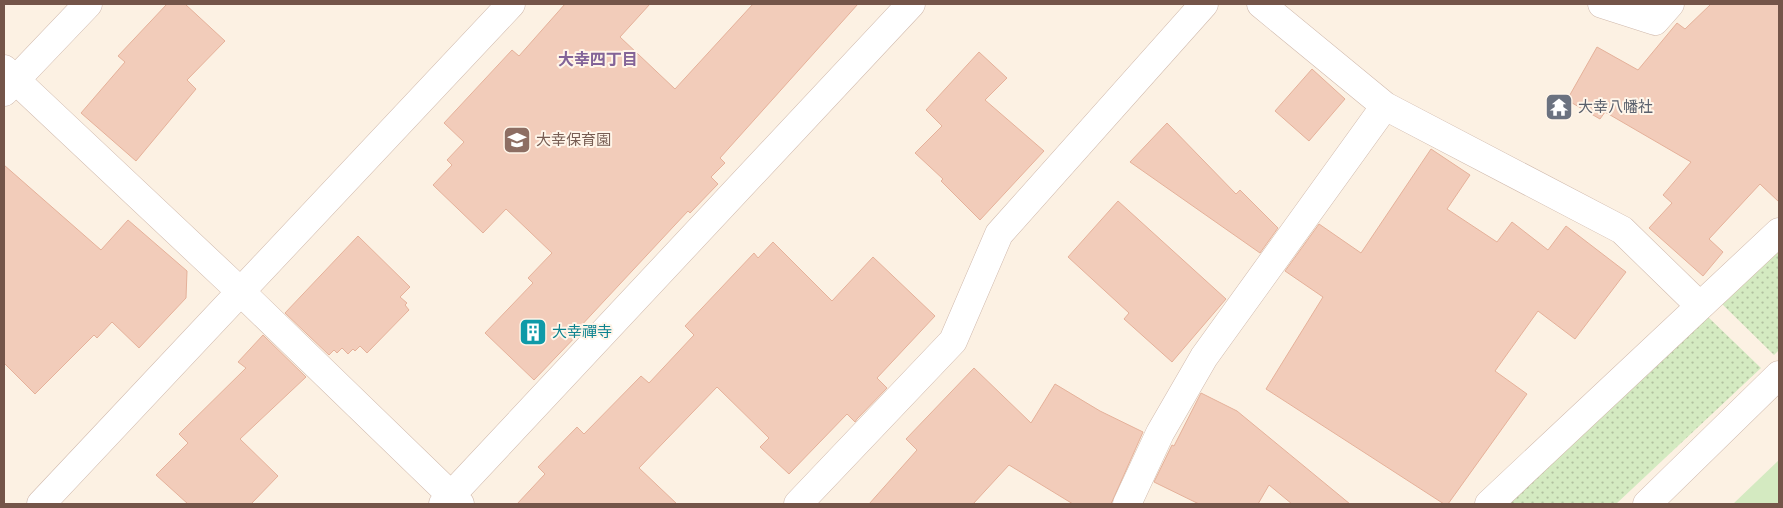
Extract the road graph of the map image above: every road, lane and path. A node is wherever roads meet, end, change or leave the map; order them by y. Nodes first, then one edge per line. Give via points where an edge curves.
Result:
1 (88, 4) edge
2 (511, 4) edge
3 (912, 4) edge
4 (1204, 4) edge
5 (1261, 4) edge
6 (1602, 4) edge
7 (1670, 4) edge
8 (8, 80) edge
9 (1385, 106) junction
10 (1779, 232) edge
11 (241, 292) junction
12 (1699, 305) junction
13 (1779, 375) edge
14 (451, 501) edge
15 (41, 504) edge
16 (798, 504) edge
17 (1127, 504) edge
18 (1489, 504) edge
19 (1647, 504) edge

1 - 8 street
2 - 11 street
3 - 14 street
4 - 16 street via 999,234 953,341
5 - 9 street
6 - 7 street via 1655,21
8 - 11 street
9 - 12 street via 1622,230
9 - 17 street via 1204,357 1160,433
10 - 12 street
11 - 14 street
11 - 15 street
12 - 18 street
13 - 19 street

